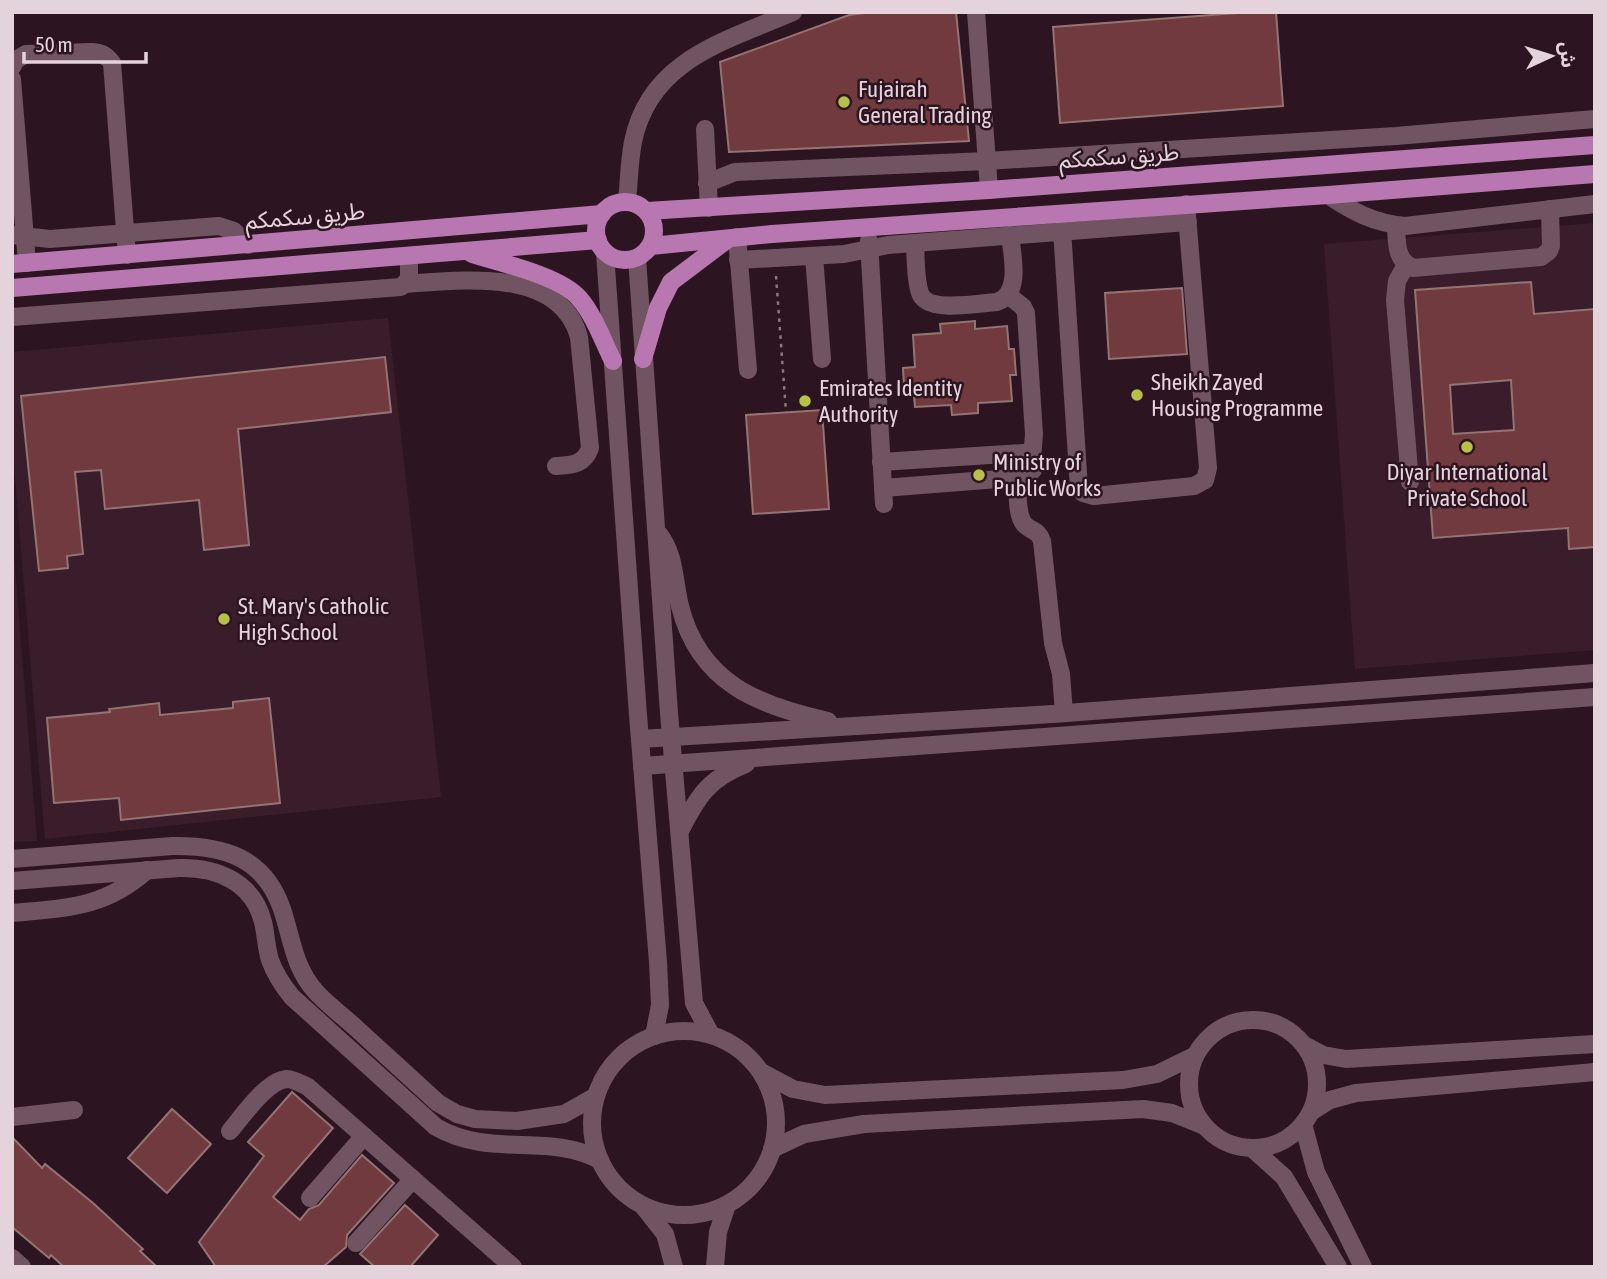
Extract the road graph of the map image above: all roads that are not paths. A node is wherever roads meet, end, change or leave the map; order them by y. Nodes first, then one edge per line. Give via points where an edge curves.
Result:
1 (793, 12) edge
2 (976, 12) edge
3 (12, 67) edge
4 (12, 79) edge
5 (1595, 119) edge
6 (705, 129) dead end
7 (1595, 145) edge
8 (987, 161) junction
9 (1595, 174) edge
10 (707, 183) junction
11 (989, 190) junction
12 (1328, 195) junction
13 (627, 202) junction
14 (1186, 204) junction
15 (1595, 204) edge
16 (709, 208) junction
17 (1550, 209) junction
18 (647, 211) junction
19 (602, 214) junction
20 (1188, 222) junction
21 (1396, 225) junction
22 (868, 227) junction
23 (1062, 230) junction
24 (126, 234) junction
25 (1010, 234) junction
26 (19, 235) edge
27 (734, 237) junction
28 (915, 243) junction
29 (248, 245) junction
30 (602, 246) junction
31 (869, 249) junction
32 (466, 251) junction
33 (644, 252) junction
34 (128, 255) junction
35 (814, 256) junction
36 (409, 257) junction
37 (738, 260) junction
38 (20, 263) edge
39 (1406, 265) junction
40 (406, 284) junction
41 (12, 288) edge
42 (1008, 295) junction
43 (12, 317) edge
44 (643, 359) junction
45 (822, 359) dead end
46 (613, 361) junction
47 (748, 370) dead end
48 (1032, 459) junction
49 (881, 462) junction
50 (556, 466) dead end
51 (1017, 478) junction
52 (1410, 482) dead end
53 (656, 529) junction
54 (1595, 673) edge
55 (1595, 697) edge
56 (1058, 713) junction
57 (849, 726) junction
58 (671, 737) junction
59 (640, 738) junction
60 (762, 758) junction
61 (674, 764) junction
62 (642, 766) junction
63 (680, 832) junction
64 (12, 859) edge
65 (147, 870) junction
66 (12, 881) edge
67 (12, 913) edge
68 (711, 1035) junction
69 (654, 1036) junction
70 (1303, 1043) junction
71 (1595, 1044) edge
72 (1194, 1056) junction
73 (761, 1072) junction
74 (1595, 1072) edge
75 (596, 1097) junction
76 (74, 1110) dead end
77 (12, 1117) edge
78 (1307, 1118) junction
79 (1202, 1125) junction
80 (230, 1132) dead end
81 (364, 1136) junction
82 (772, 1149) junction
83 (1253, 1149) junction
84 (600, 1160) junction
85 (413, 1179) junction
86 (310, 1198) dead end
87 (727, 1205) junction
88 (643, 1206) junction
89 (356, 1243) dead end
90 (12, 1258) edge
91 (22, 1267) edge
92 (513, 1267) edge
93 (674, 1267) edge
94 (715, 1267) edge
95 (1338, 1267) edge
96 (1363, 1267) edge

1 - 13 street via 706,49 664,80 638,125
2 - 8 street
3 - 24 street via 26,54 100,52 112,63
4 - 26 street
5 - 8 street
6 - 10 street
7 - 11 main road, طريق سكمكم
8 - 10 street via 735,172
8 - 11 street
9 - 12 main road
10 - 16 street
11 - 16 main road, طريق سكمكم
12 - 14 main road
12 - 21 street via 1363,217
13 - 18 main road
13 - 19 main road
14 - 20 street
14 - 22 main road
15 - 17 street
16 - 18 main road, طريق سكمكم
17 - 21 street
17 - 39 street via 1551,246 1541,257 1420,268
18 - 33 main road via 655,232
19 - 29 main road, طريق سكمكم
19 - 30 main road via 597,227
20 - 23 street
20 - 23 street via 1208,474 1194,486 1094,495 1083,493 1078,483
21 - 39 street via 1398,254
22 - 27 main road
22 - 31 street
23 - 25 street
24 - 26 street via 50,239
24 - 29 street via 219,226 234,231
24 - 34 street
25 - 28 street
25 - 42 street via 1013,268
26 - 38 street
27 - 33 main road
27 - 37 street
27 - 44 main road via 671,282
28 - 31 street
28 - 42 street via 920,292 930,304 998,302
29 - 34 main road, طريق سكمكم
30 - 32 main road
30 - 33 main road via 618,260
30 - 46 street
31 - 35 street
31 - 49 street
32 - 36 main road
32 - 46 main road via 572,291
33 - 44 street
34 - 38 main road, طريق سكمكم
35 - 37 street
35 - 45 street
36 - 40 street
36 - 41 main road
37 - 47 street
39 - 52 street via 1397,281 1395,300
40 - 43 street
40 - 50 street via 497,282 538,290 565,308 579,337 590,448 578,464
42 - 48 street via 1023,307 1027,321
44 - 53 street
46 - 59 street
48 - 49 street via 1023,453
48 - 51 street via 1030,474
49 - 51 street via 883,496
51 - 56 street via 1022,521 1042,541 1053,643 1061,674
53 - 57 street via 669,550 689,631 720,675 762,703
53 - 58 street
54 - 56 street
55 - 60 street
56 - 57 street
57 - 58 street
58 - 59 street
58 - 61 street
59 - 62 street
60 - 61 street
60 - 63 street via 711,782 696,799
61 - 62 street
61 - 63 street
62 - 69 street via 660,1005
63 - 68 street via 694,1003
64 - 75 street via 194,845 228,852 251,865 271,886 298,966 316,992 438,1103 475,1119 517,1121 564,1114
65 - 66 street
65 - 67 street via 118,892 88,904
65 - 84 street via 206,869 242,886 258,908 271,961 292,997 436,1127 475,1143 576,1149
68 - 69 street via 682,1031
68 - 73 street via 748,1056
69 - 75 street via 629,1049 609,1070
70 - 71 street via 1323,1055 1346,1059
70 - 72 street via 1280,1026 1238,1021 1212,1034
70 - 78 street via 1317,1084
72 - 73 street via 1157,1074 1124,1080 848,1094 801,1091
72 - 79 street via 1190,1099
73 - 82 street via 776,1118
74 - 78 street via 1356,1093 1329,1100
75 - 84 street via 593,1128
76 - 77 street
78 - 83 street via 1281,1142
78 - 96 street via 1316,1172
79 - 82 street via 1172,1113 1143,1109 864,1124 804,1133
79 - 83 street via 1225,1142
80 - 81 street via 262,1093 287,1079 308,1087
81 - 85 street
81 - 86 street
82 - 87 street via 755,1182
83 - 95 street via 1284,1177
84 - 88 street via 625,1194
85 - 89 street
85 - 92 street
87 - 88 street via 685,1215
87 - 94 street via 718,1232
88 - 93 street via 665,1234
90 - 91 street

